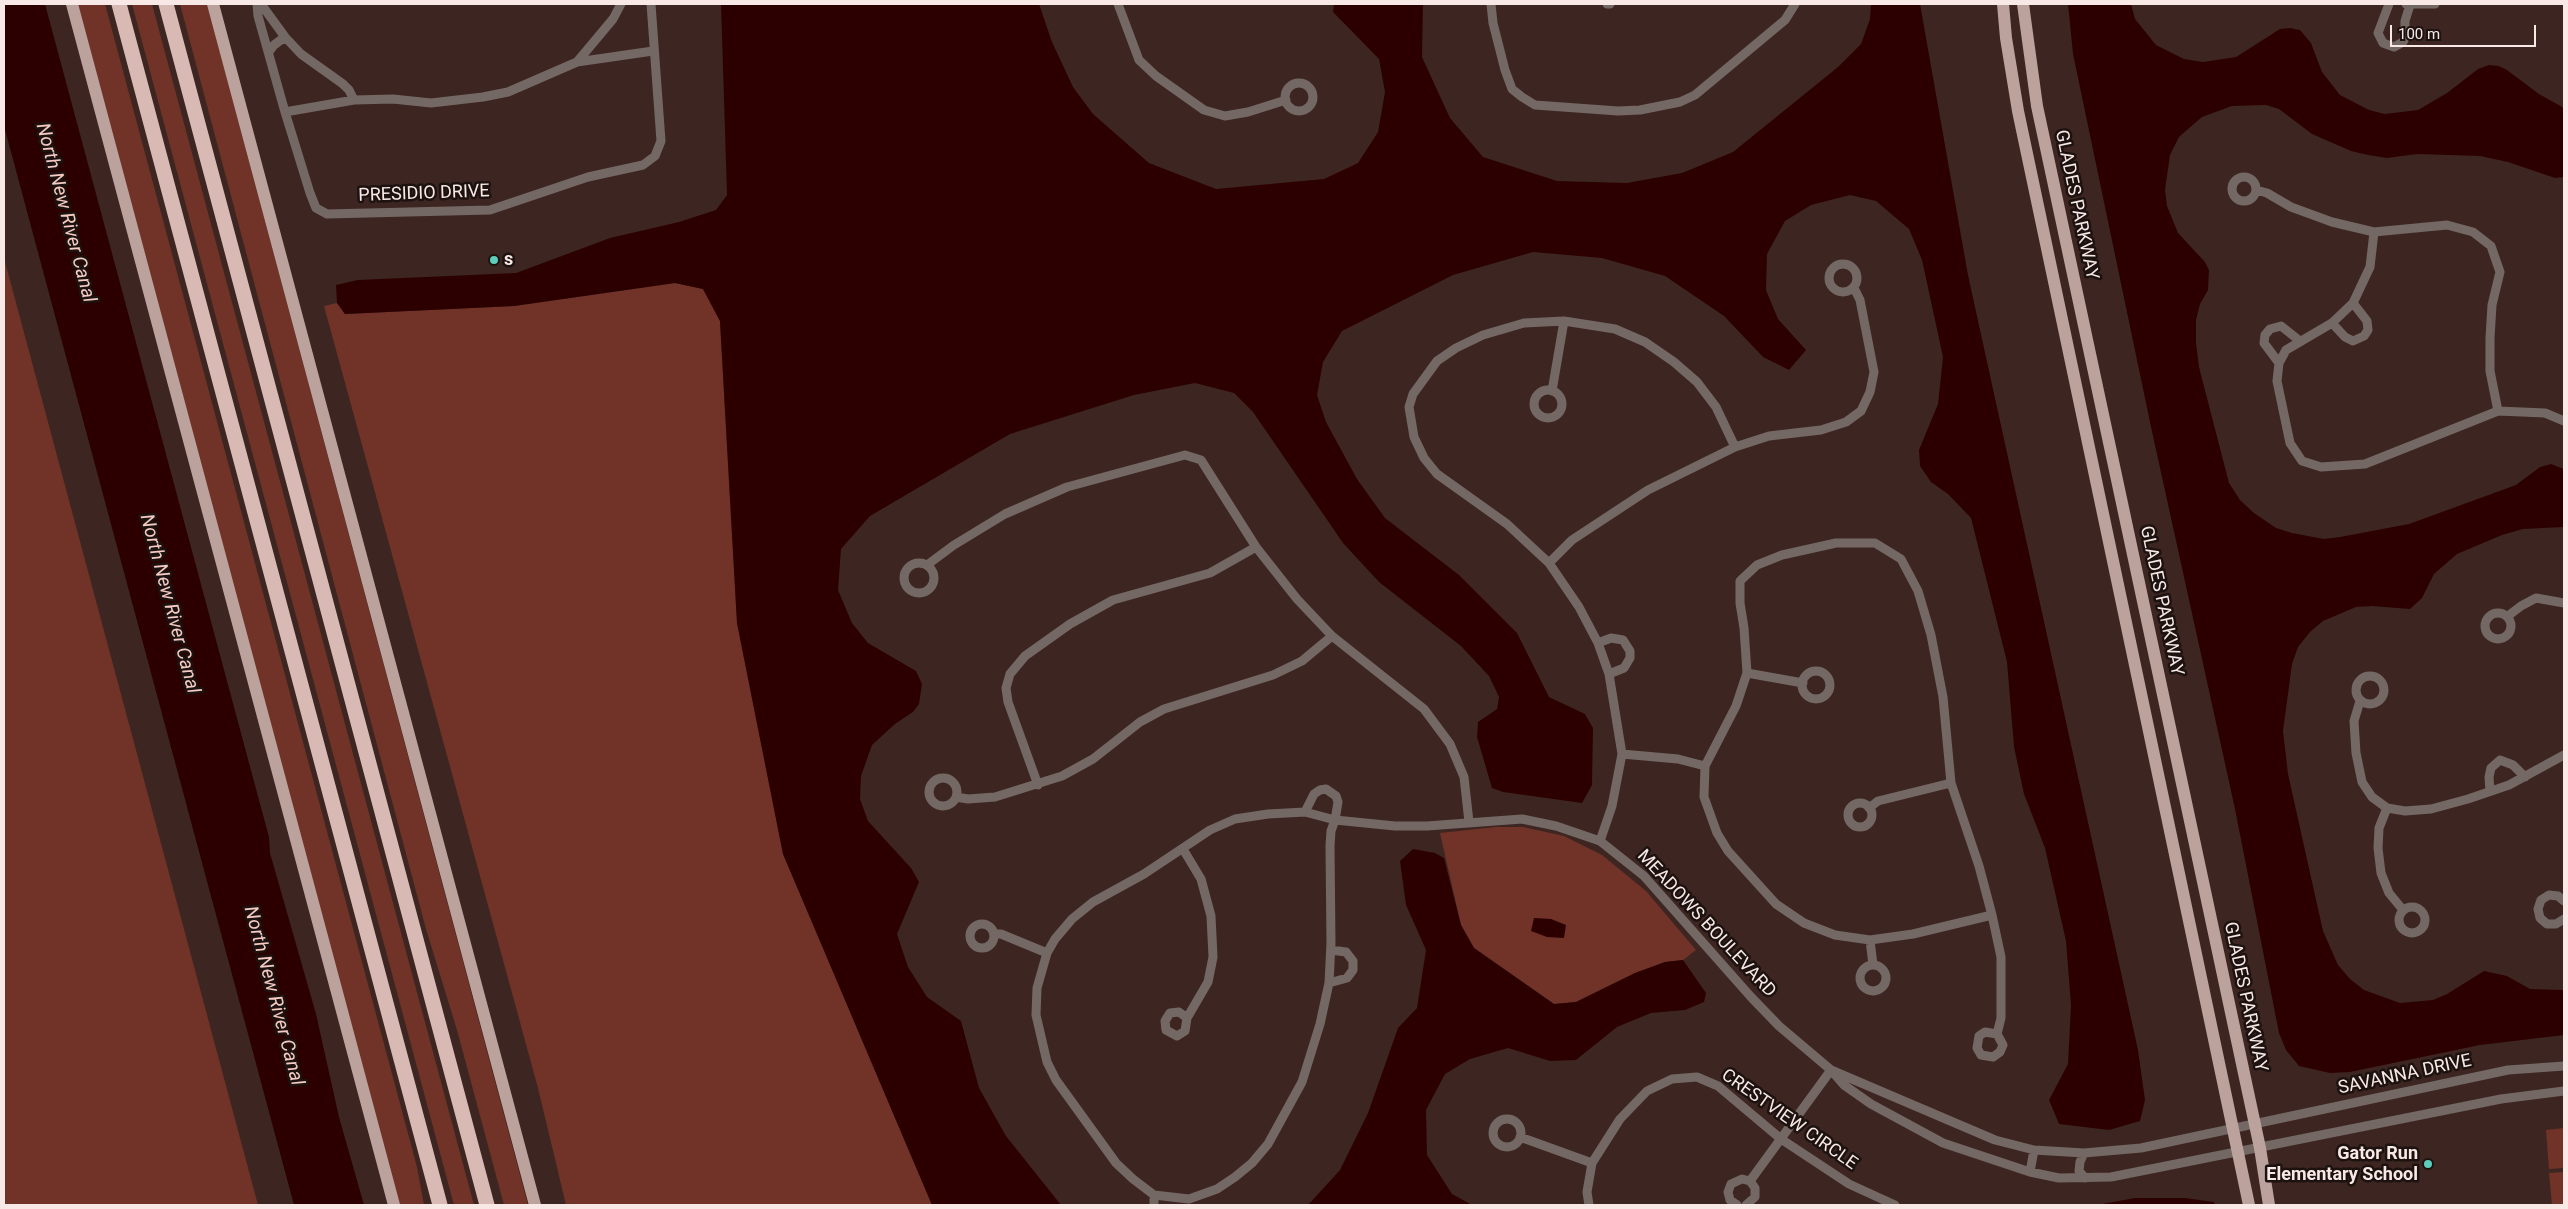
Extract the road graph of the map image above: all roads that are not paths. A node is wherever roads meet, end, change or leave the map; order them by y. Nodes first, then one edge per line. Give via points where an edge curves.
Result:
1 (72, 4) edge
2 (119, 4) edge
3 (166, 4) edge
4 (213, 4) edge
5 (257, 4) edge
6 (261, 4) edge
7 (621, 4) edge
8 (651, 4) edge
9 (1118, 4) edge
10 (1491, 4) edge
11 (1795, 4) edge
12 (2002, 4) edge
13 (2023, 4) edge
14 (2390, 4) edge
15 (2408, 4) edge
16 (2435, 4) edge
17 (285, 37) junction
18 (653, 51) junction
19 (269, 52) junction
20 (577, 62) junction
21 (354, 100) junction
22 (1286, 100) dead end
23 (285, 112) junction
24 (2256, 190) dead end
25 (2374, 232) junction
26 (1854, 288) dead end
27 (2353, 302) junction
28 (1564, 322) junction
29 (2332, 323) junction
30 (2300, 341) junction
31 (2279, 363) junction
32 (1552, 391) dead end
33 (2498, 411) junction
34 (2564, 421) edge
35 (1735, 447) junction
36 (1256, 547) junction
37 (927, 564) dead end
38 (1549, 564) junction
39 (2564, 603) edge
40 (2508, 616) dead end
41 (1332, 636) junction
42 (1598, 644) junction
43 (1747, 673) junction
44 (1609, 674) junction
45 (1803, 683) dead end
46 (2360, 700) dead end
47 (1622, 754) junction
48 (2564, 755) edge
49 (1705, 766) junction
50 (2525, 777) junction
51 (1951, 783) junction
52 (1038, 785) junction
53 (2490, 791) junction
54 (956, 796) dead end
55 (1870, 808) dead end
56 (2387, 808) junction
57 (1305, 812) junction
58 (1335, 820) junction
59 (1469, 822) junction
60 (1600, 841) junction
61 (1183, 849) junction
62 (2564, 901) edge
63 (2403, 910) dead end
64 (1992, 915) junction
65 (2564, 920) edge
66 (994, 934) dead end
67 (1870, 940) junction
68 (1331, 950) junction
69 (1046, 953) junction
70 (1873, 965) dead end
71 (1328, 983) junction
72 (1186, 1018) dead end
73 (1997, 1034) dead end
74 (2564, 1066) edge
75 (1831, 1070) junction
76 (2564, 1091) edge
77 (464, 1120) junction
78 (2254, 1124) junction
79 (2234, 1128) junction
80 (1520, 1137) dead end
81 (1781, 1139) junction
82 (2260, 1148) junction
83 (2034, 1150) junction
84 (2239, 1152) junction
85 (2084, 1153) junction
86 (1592, 1164) junction
87 (2030, 1172) junction
88 (2085, 1178) junction
89 (1750, 1181) junction
90 (1154, 1195) junction
91 (1187, 1202) edge
92 (394, 1205) edge
93 (440, 1205) edge
94 (487, 1205) edge
95 (493, 1205) edge
96 (535, 1205) edge
97 (1154, 1205) edge
98 (1589, 1205) edge
99 (1737, 1205) edge
100 (1746, 1205) edge
101 (1895, 1205) edge
102 (2249, 1205) edge
103 (2269, 1205) edge

1 - 92 main road
2 - 93 highway
3 - 77 highway
4 - 96 main road
5 - 19 street, PRESIDIO DRIVE
6 - 17 street
7 - 20 street via 613,19
8 - 18 street, PRESIDIO DRIVE
9 - 22 street via 1139,60 1204,110 1225,116
10 - 11 street via 1493,23 1512,89 1536,105 1618,112 1680,102 1695,95 1784,20
12 - 79 main road via 2018,111
13 - 78 main road, GLADES PARKWAY via 2039,115
14 - 15 street via 2378,33 2383,43 2394,46 2405,38
15 - 16 street
17 - 19 street
17 - 21 street via 301,54 343,84
18 - 20 street
18 - 23 street, PRESIDIO DRIVE via 661,141 655,156 643,165 588,177 490,210 327,214 316,208
19 - 23 street, PRESIDIO DRIVE
20 - 21 street via 508,92 483,97 431,103 393,99
21 - 23 street
24 - 25 street via 2332,222
25 - 27 street via 2370,267
25 - 33 street via 2447,225 2473,232 2491,246 2500,272 2492,305 2490,338 2490,371
26 - 35 street via 1860,300 1874,372 1870,392 1861,411 1846,422 1820,430 1769,436
27 - 29 street
27 - 29 street via 2367,321 2368,330 2364,336 2352,341
28 - 32 street
28 - 35 street via 1615,329 1645,342 1674,362 1697,382 1716,407
28 - 38 street via 1524,323 1483,335 1456,348 1437,361 1420,382 1409,406 1414,438 1437,474 1507,524
29 - 30 street
30 - 31 street via 2286,350
30 - 31 street via 2282,326 2270,329 2264,343
31 - 33 street via 2277,381 2290,443 2302,461 2321,467 2365,464
33 - 34 street via 2545,413
35 - 38 street via 1648,490 1572,540
36 - 37 street via 1201,460 1185,455 1067,487 1005,514
36 - 41 street via 1297,599
36 - 52 street via 1210,573 1113,600 1070,624 1025,656 1010,674 1006,688
38 - 42 street via 1579,607
39 - 40 street via 2536,598
41 - 52 street via 1302,661 1273,675 1164,709 1140,722 1093,759
41 - 59 street via 1424,709 1450,744 1464,777
42 - 44 street
42 - 44 street via 1612,638 1622,640 1630,650 1630,658 1624,668
43 - 45 street
43 - 49 street via 1736,706
43 - 51 street via 1740,581 1757,565 1782,555 1836,543 1874,543 1901,559 1918,591 1931,635 1943,697
44 - 47 street
46 - 56 street via 2354,720 2362,782 2372,797
47 - 49 street via 1678,759
47 - 60 street via 1612,806
48 - 50 street
49 - 67 street via 1704,797 1718,833 1751,879 1776,904 1804,923 1835,935
50 - 53 street
50 - 53 street via 2513,765 2500,760 2491,768
51 - 55 street via 1878,801
51 - 64 street
52 - 54 street via 995,797 968,799
53 - 56 street via 2431,809
56 - 63 street via 2379,828 2381,873 2389,893
57 - 58 street, MEADOWS BOULEVARD
57 - 58 street via 1314,794 1326,788 1332,791 1338,802
57 - 61 street, MEADOWS BOULEVARD via 1235,819 1210,830
58 - 59 street, MEADOWS BOULEVARD via 1411,826
58 - 68 street, MEADOWS BOULEVARD via 1330,846
59 - 60 street, MEADOWS BOULEVARD via 1522,819
60 - 75 street, MEADOWS BOULEVARD via 1644,876 1762,1008
61 - 69 street, MEADOWS BOULEVARD via 1093,902 1072,919
61 - 72 street via 1201,879 1211,916 1213,957 1208,982
62 - 65 street via 2558,896 2549,896 2541,900 2538,909 2540,918 2547,924
64 - 67 street via 1913,934
64 - 73 street via 2001,957 2001,1018
66 - 69 street
67 - 70 street
68 - 71 street, MEADOWS BOULEVARD
68 - 71 street via 1346,952 1353,961 1354,970 1347,978
69 - 90 street, MEADOWS BOULEVARD via 1037,988 1036,1016 1047,1062 1056,1080 1116,1163
71 - 91 street, MEADOWS BOULEVARD via 1320,1024 1302,1082 1276,1131 1252,1164 1235,1178 1218,1190
74 - 78 street, SAVANNA DRIVE via 2508,1070
75 - 81 street
75 - 83 street, MEADOWS BOULEVARD via 1995,1140
75 - 87 street, MEADOWS BOULEVARD via 1844,1085 1871,1104 1943,1143
76 - 82 street via 2509,1097
77 - 94 highway
77 - 95 highway
78 - 79 street, MEADOWS BOULEVARD
78 - 82 main road, GLADES PARKWAY
79 - 84 main road
79 - 85 street, MEADOWS BOULEVARD via 2141,1148
80 - 86 street
81 - 86 street, CRESTVIEW CIRCLE via 1718,1086 1697,1078 1672,1079 1647,1091 1620,1119
81 - 89 street
81 - 101 street, CRESTVIEW CIRCLE via 1850,1184
82 - 84 street, MEADOWS BOULEVARD
82 - 103 main road, GLADES PARKWAY
83 - 85 street, MEADOWS BOULEVARD
83 - 87 street
84 - 88 street, MEADOWS BOULEVARD via 2128,1174
84 - 102 main road
85 - 88 street via 2080,1171
86 - 98 street, CRESTVIEW CIRCLE via 1587,1192
87 - 88 street, MEADOWS BOULEVARD via 2059,1178
89 - 99 street via 1742,1179 1731,1184 1728,1196
89 - 100 street via 1755,1188 1755,1197
90 - 91 street, MEADOWS BOULEVARD
90 - 97 street

